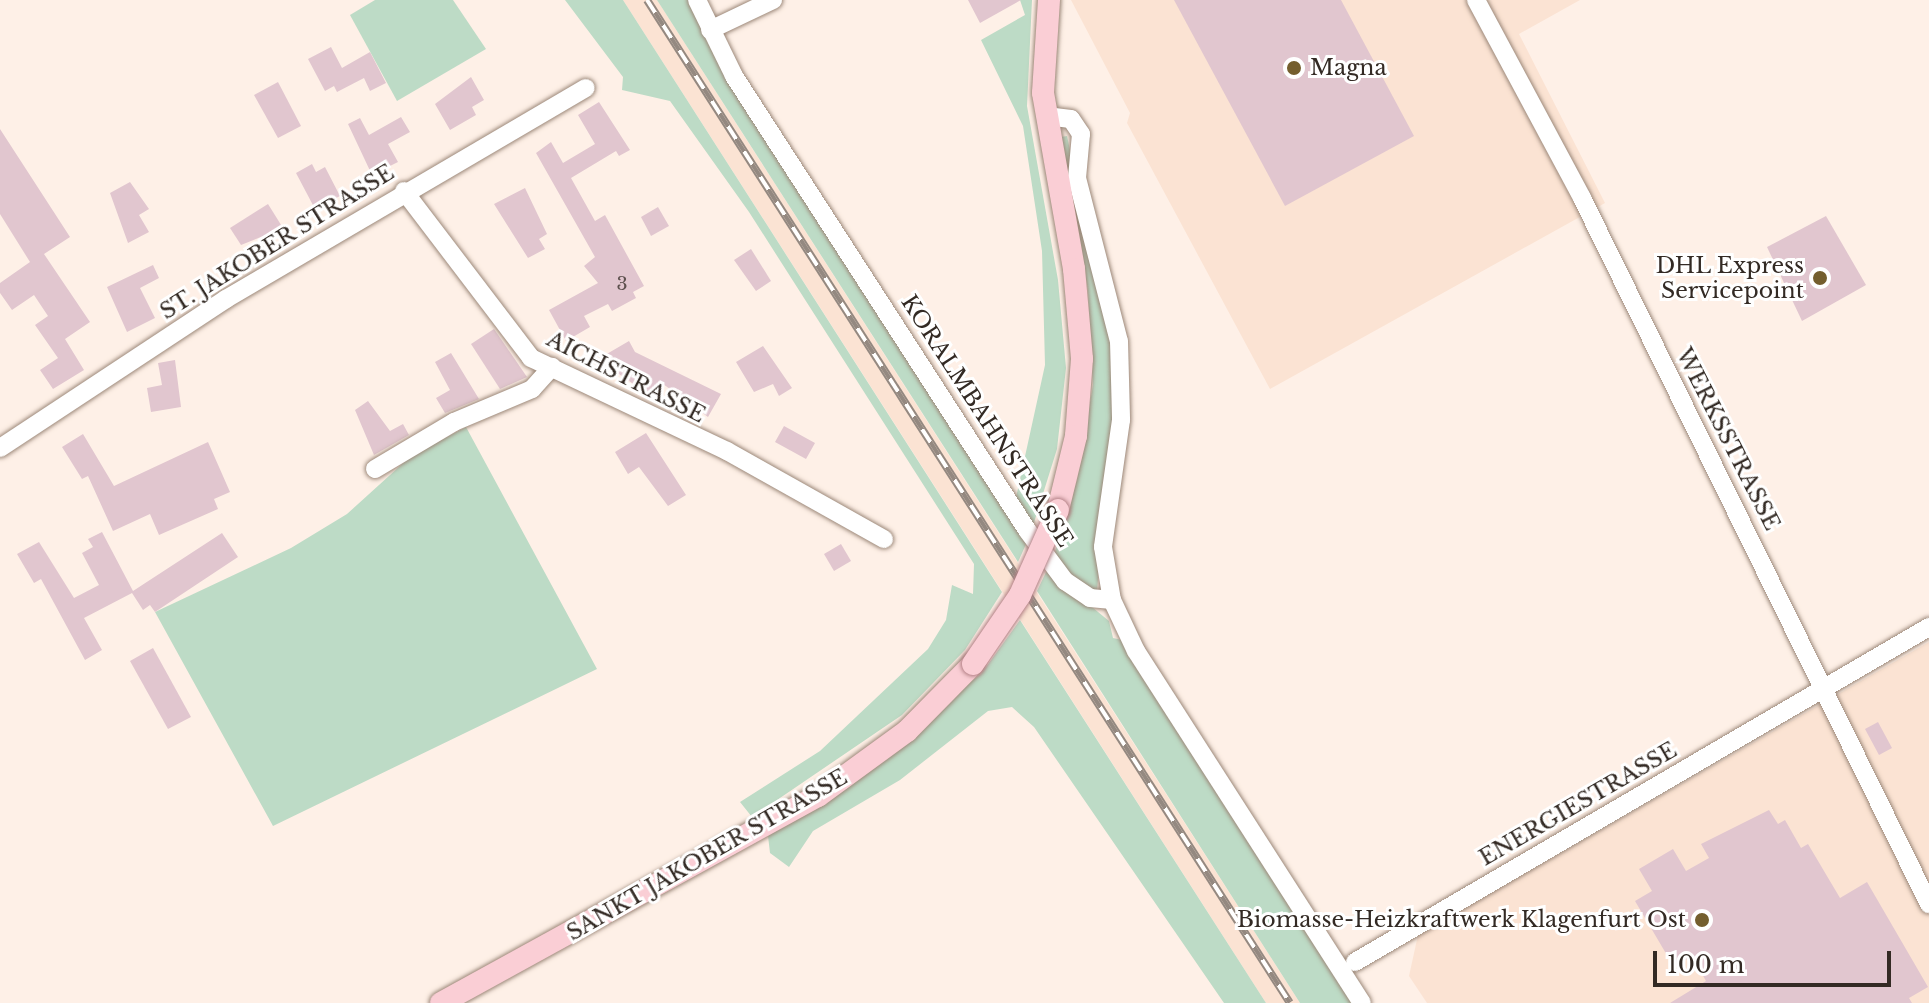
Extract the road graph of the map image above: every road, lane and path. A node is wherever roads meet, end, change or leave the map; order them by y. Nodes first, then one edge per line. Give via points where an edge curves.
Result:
1 (697, 0) edge
2 (773, 0) edge
3 (1049, 0) edge
4 (1476, 0) edge
5 (710, 30) junction
6 (586, 88) dead end
7 (1046, 116) junction
8 (404, 191) junction
9 (552, 367) junction
10 (0, 448) edge
11 (375, 469) dead end
12 (884, 539) dead end
13 (1112, 600) junction
14 (1929, 627) edge
15 (1825, 688) junction
16 (1929, 904) edge
17 (1355, 962) dead end
18 (441, 1003) edge
19 (1362, 1003) edge

1 - 5 street, KORALMBAHNSTRASSE
2 - 5 street
3 - 7 main road, SANKT JAKOBER STRASSE via 1042,54
4 - 15 street, WERKSSTRASSE via 1582,198
5 - 13 street, KORALMBAHNSTRASSE via 741,88 1027,530 1065,581 1090,598
6 - 8 street, ST. JAKOBER STRASSE
7 - 13 street via 1071,119 1081,134 1077,178 1119,341 1120,435 1103,533
7 - 18 main road, SANKT JAKOBER STRASSE, bridge via 1074,269 1082,359 1076,436 1058,510 1020,595 973,664 894,742 818,796
8 - 9 street, AICHSTRASSE via 531,358
8 - 10 street, ST. JAKOBER STRASSE
9 - 11 street via 532,389 454,422
9 - 12 street, AICHSTRASSE via 727,451
13 - 19 street via 1136,651
14 - 15 street, ENERGIESTRASSE
15 - 16 street, WERKSSTRASSE
15 - 17 street, ENERGIESTRASSE

